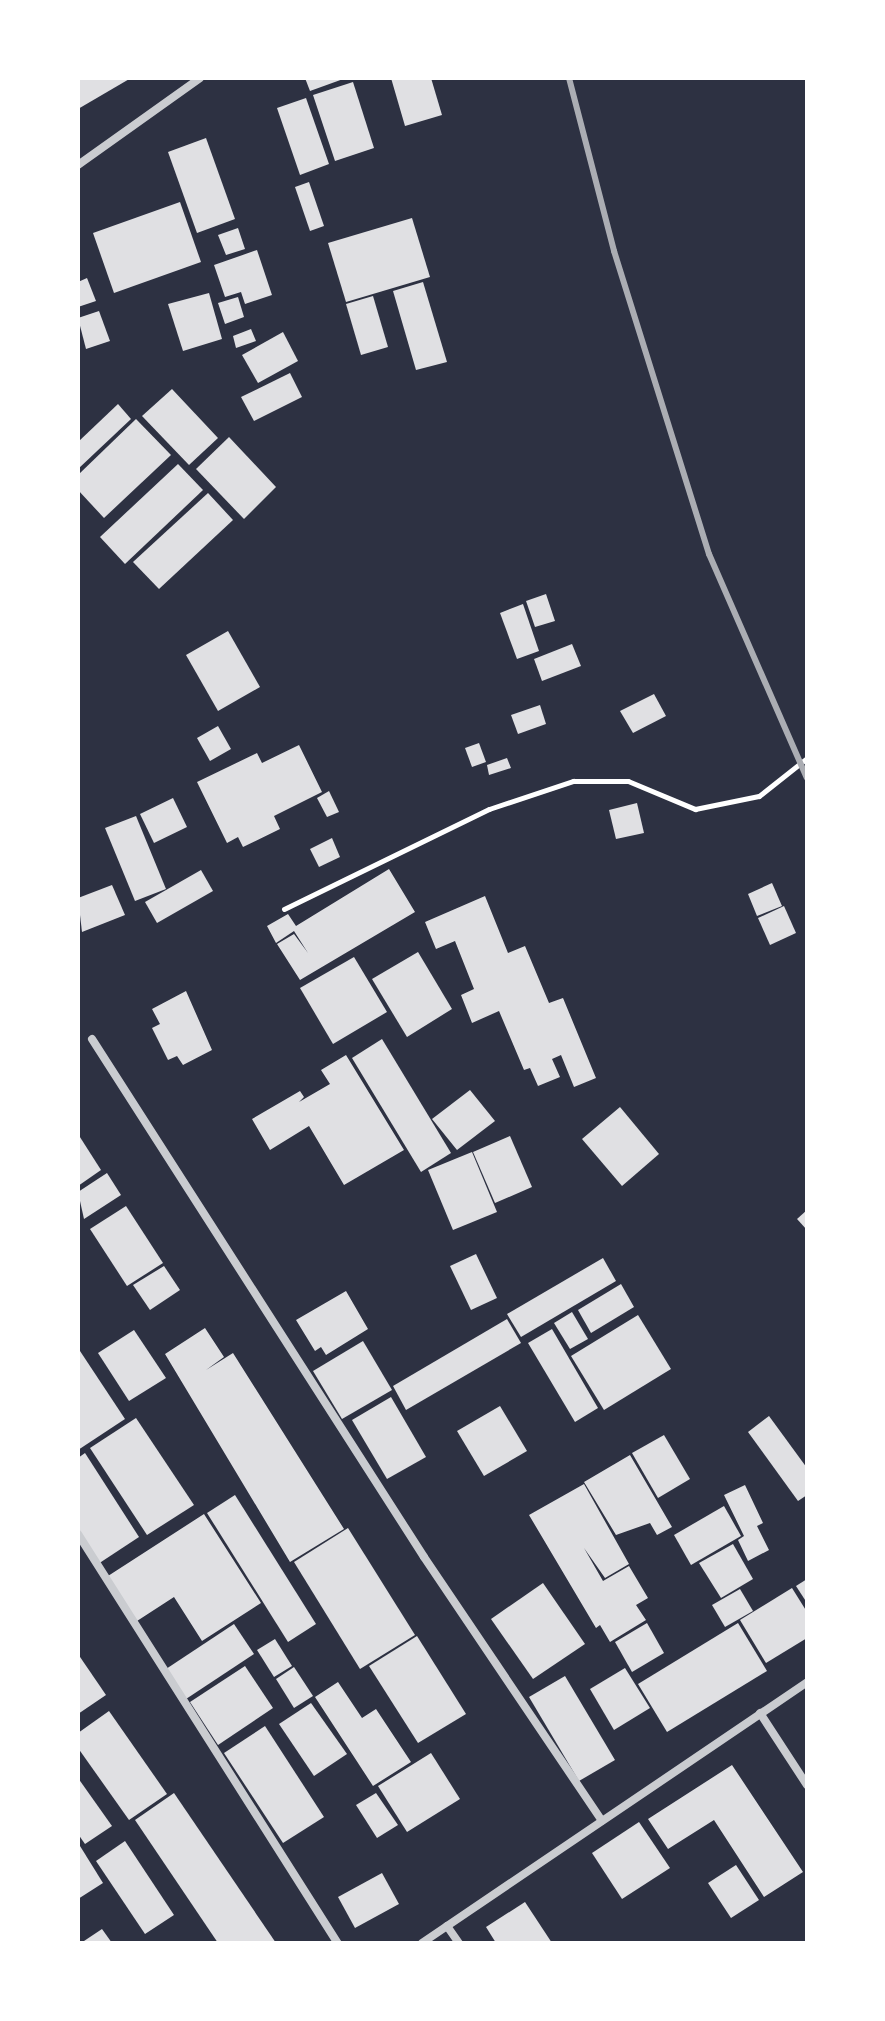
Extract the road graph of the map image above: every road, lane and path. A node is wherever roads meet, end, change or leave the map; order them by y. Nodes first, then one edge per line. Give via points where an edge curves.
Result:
1 (200, 78) edge
2 (78, 165) edge
3 (807, 758) edge
4 (284, 909) dead end
5 (92, 1039) dead end
6 (78, 1534) edge
7 (807, 1682) edge
8 (760, 1713) junction
9 (807, 1785) edge
10 (602, 1821) junction
11 (447, 1926) junction
12 (338, 1943) edge
13 (422, 1943) edge
14 (459, 1943) edge

1 - 2 street
3 - 4 path via 759,796 695,809 628,781 573,781 489,809
5 - 10 street via 424,1557
6 - 12 street
7 - 8 street
8 - 9 street
8 - 10 street
10 - 11 street
11 - 13 street
11 - 14 street

